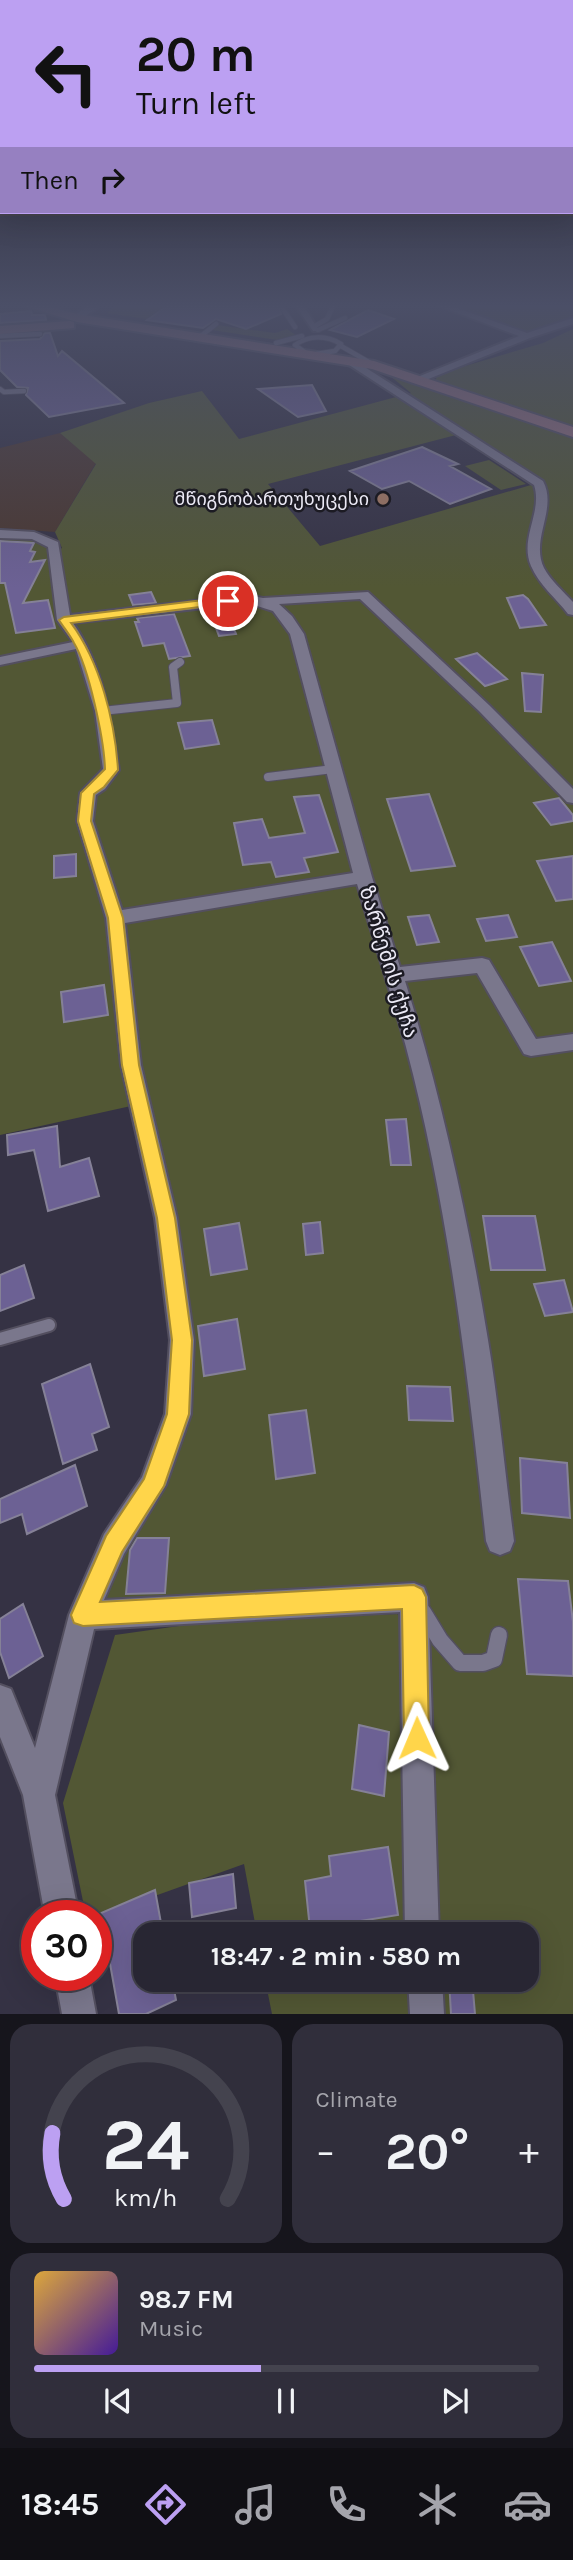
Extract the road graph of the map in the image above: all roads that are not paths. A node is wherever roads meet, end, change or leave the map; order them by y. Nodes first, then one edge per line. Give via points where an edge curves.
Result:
1 (415, 400) edge
2 (478, 400) edge
3 (573, 432) edge
4 (0, 534) edge
5 (267, 601) junction
6 (573, 611) edge
7 (64, 620) junction
8 (81, 644) junction
9 (0, 661) edge
10 (180, 662) dead end
11 (102, 712) junction
12 (333, 769) junction
13 (268, 777) dead end
14 (573, 798) edge
15 (363, 877) junction
16 (115, 918) junction
17 (394, 975) junction
18 (573, 1042) edge
19 (48, 1325) dead end
20 (0, 1339) edge
21 (500, 1541) dead end
22 (414, 1597) junction
23 (83, 1615) junction
24 (499, 1635) dead end
25 (0, 1700) edge
26 (39, 1795) junction
27 (59, 1900) edge
28 (422, 1922) edge
29 (75, 1991) edge
30 (425, 1992) edge
31 (79, 2014) edge
32 (426, 2014) edge

1 - 6 street via 539,483 541,509 533,556 542,577
2 - 3 main road
4 - 7 street via 34,536 54,545
5 - 7 street via 248,599
5 - 12 street, ზარწემის ქუჩა via 289,617 297,634
5 - 14 street via 363,595
7 - 8 street
8 - 9 street
8 - 11 street
10 - 11 lane via 173,667 177,703
11 - 16 street via 111,770 88,793 85,821
12 - 13 lane
12 - 15 street, ზარწემის ქუჩა
15 - 16 street
15 - 17 street, ზარწემის ქუჩა
16 - 23 street via 131,1065 166,1218 182,1340 178,1414 153,1486 114,1544
17 - 18 street via 482,965 531,1048
17 - 21 street, ზარწემის ქუჩა via 442,1159 476,1340
19 - 20 lane
22 - 23 street
22 - 24 lane via 460,1663 494,1658
22 - 28 street
23 - 26 street
25 - 26 street
26 - 27 street
29 - 31 street
30 - 32 street

